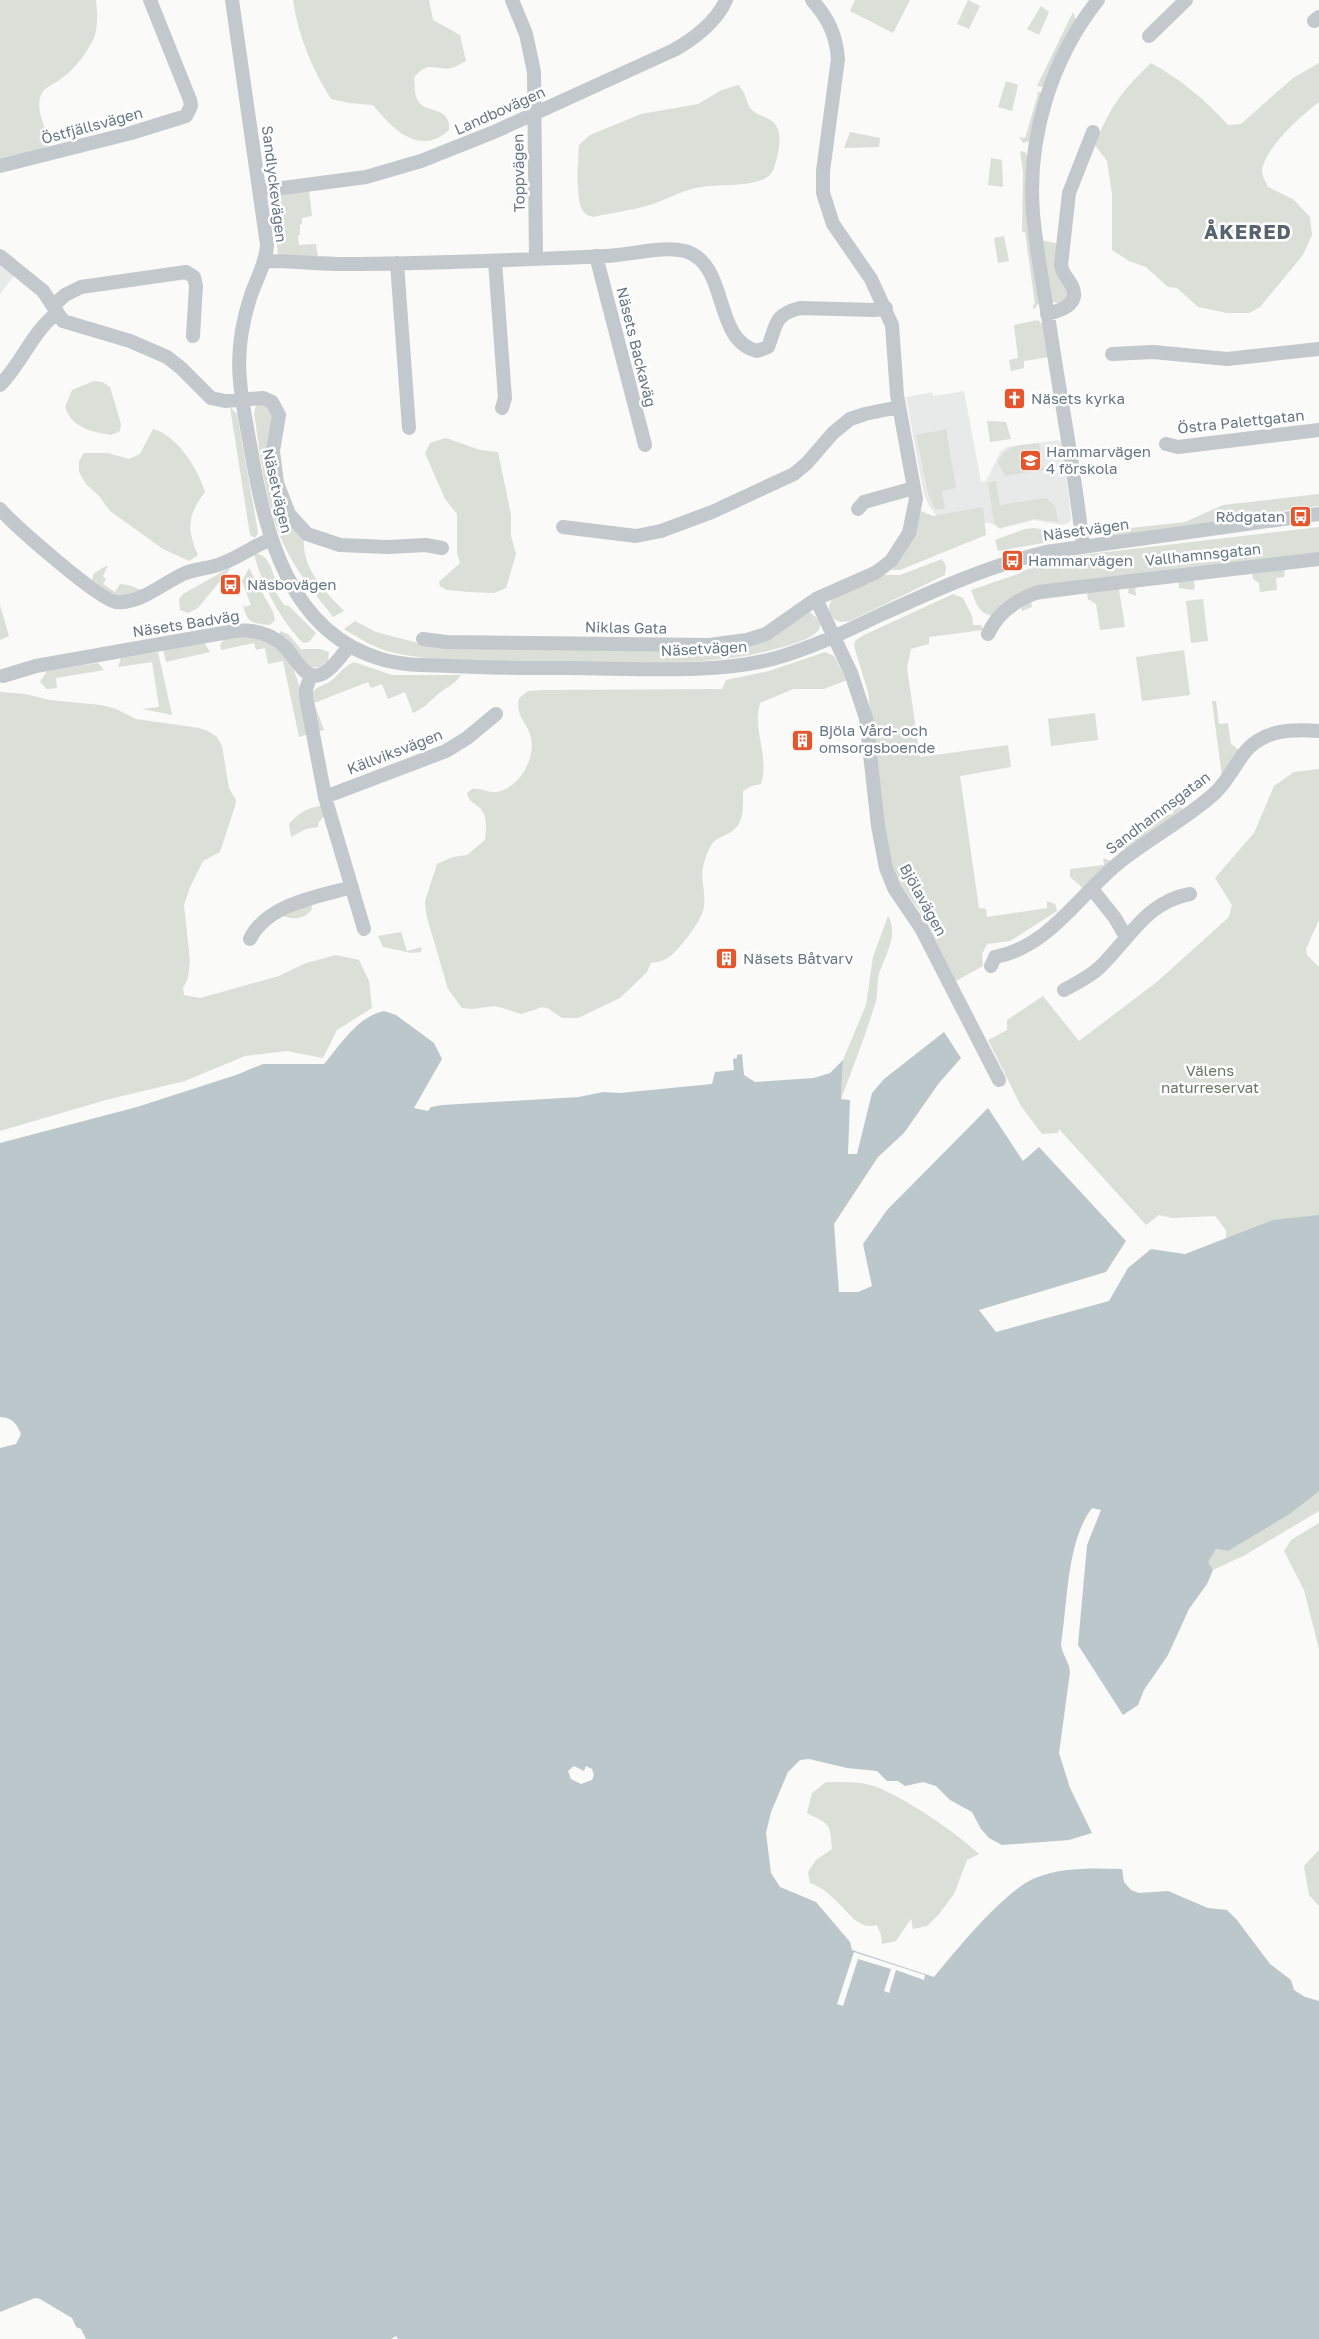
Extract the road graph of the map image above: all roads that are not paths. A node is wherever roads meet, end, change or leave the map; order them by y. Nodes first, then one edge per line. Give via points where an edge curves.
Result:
1 (150, 0) edge
2 (232, 0) edge
3 (512, 0) edge
4 (726, 0) edge
5 (812, 0) edge
6 (1098, 0) edge
7 (1186, 0) edge
8 (1149, 36) dead end
9 (534, 113) junction
10 (1093, 132) dead end
11 (0, 166) edge
12 (260, 191) junction
13 (0, 256) edge
14 (596, 256) junction
15 (536, 259) junction
16 (265, 261) junction
17 (495, 261) junction
18 (397, 263) junction
19 (886, 308) junction
20 (55, 309) junction
21 (1047, 314) junction
22 (193, 336) dead end
23 (1319, 349) edge
24 (1112, 354) dead end
25 (0, 385) edge
26 (242, 399) junction
27 (899, 407) junction
28 (502, 408) dead end
29 (409, 428) dead end
30 (1319, 430) edge
31 (1166, 444) dead end
32 (645, 445) dead end
33 (914, 488) junction
34 (0, 509) edge
35 (858, 509) dead end
36 (1319, 514) edge
37 (562, 527) dead end
38 (271, 539) junction
39 (1084, 546) junction
40 (442, 548) dead end
41 (1319, 559) edge
42 (816, 599) junction
43 (988, 634) dead end
44 (834, 637) junction
45 (423, 639) dead end
46 (349, 647) junction
47 (311, 675) junction
48 (3, 676) dead end
49 (496, 714) dead end
50 (1319, 731) edge
51 (326, 796) junction
52 (352, 887) junction
53 (1092, 890) junction
54 (1190, 894) dead end
55 (364, 930) dead end
56 (1126, 937) junction
57 (250, 939) dead end
58 (991, 966) dead end
59 (1064, 990) dead end
60 (999, 1080) dead end

1 - 11 street, Östfjällsvägen via 190,100 189,112 178,120
2 - 12 street, Sandlyckevägen
3 - 9 street, Toppvägen via 531,52
4 - 9 street, Landbovägen via 711,21 684,44
5 - 19 street, Niklas Gata via 828,21 837,49 823,170 826,204 840,236 871,279
6 - 21 street via 1071,39 1052,80 1036,150 1033,214
7 - 8 street
9 - 12 street, Landbovägen via 455,149 381,174
9 - 15 street, Toppvägen
10 - 21 street via 1069,193 1061,265 1072,286 1073,299 1061,311
12 - 16 street, Sandlyckevägen via 267,245
13 - 20 street via 43,291
14 - 15 street
14 - 19 street via 667,250 692,254 704,264 714,280 731,328 754,351 765,350 780,317 800,308
14 - 32 street, Näsets Backaväg
15 - 17 street
16 - 18 street
16 - 26 street, Sandlyckevägen via 242,332 239,378
17 - 18 street
17 - 28 street
18 - 29 street
19 - 27 street, Niklas Gata via 894,336
20 - 22 street via 65,295 81,287 186,272 196,281
20 - 25 street
20 - 26 street via 69,324 126,340 167,357 211,398 225,401
21 - 39 street
23 - 24 street via 1227,359 1153,352
26 - 38 street, Näsetvägen via 258,489
26 - 40 street via 270,400 278,410 273,451 276,483 289,514 300,528 320,539 340,544
27 - 33 street, Niklas Gata
27 - 37 street via 850,420 833,432 794,474 712,512 661,531 636,536
30 - 31 street, Östra Palettgatan via 1178,447
33 - 35 street via 864,502
33 - 42 street, Niklas Gata via 916,500 912,526 891,561 868,577
34 - 38 street via 80,578 108,600 116,602 136,598 194,569 224,563
36 - 39 street, Näsetvägen
38 - 46 street, Näsetvägen via 298,596 313,615
39 - 44 street, Näsetvägen via 1029,556 981,572
41 - 43 street, Vallhamnsgatan via 1038,592 1010,606 994,622
42 - 44 street, Bjölavägen
42 - 45 street, Niklas Gata via 766,634 722,643 672,646
44 - 46 street, Näsetvägen via 773,658 710,668 416,665 383,660
44 - 60 street, Bjölavägen via 851,673 866,718 886,868 894,888 921,928
46 - 47 street via 328,671
47 - 48 street, Näsets Badväg via 274,639 245,630 46,664
47 - 51 street via 306,697
49 - 51 street, Källviksvägen via 457,746
50 - 53 street, Sandhamnsgatan via 1288,730 1259,740 1246,751 1216,792 1121,861
51 - 52 street
52 - 55 street
52 - 57 street via 278,911 258,925
53 - 56 street via 1110,910
53 - 58 street, Sandhamnsgatan via 1058,922 1011,954 995,957
54 - 56 street via 1154,908
56 - 59 street via 1098,969

